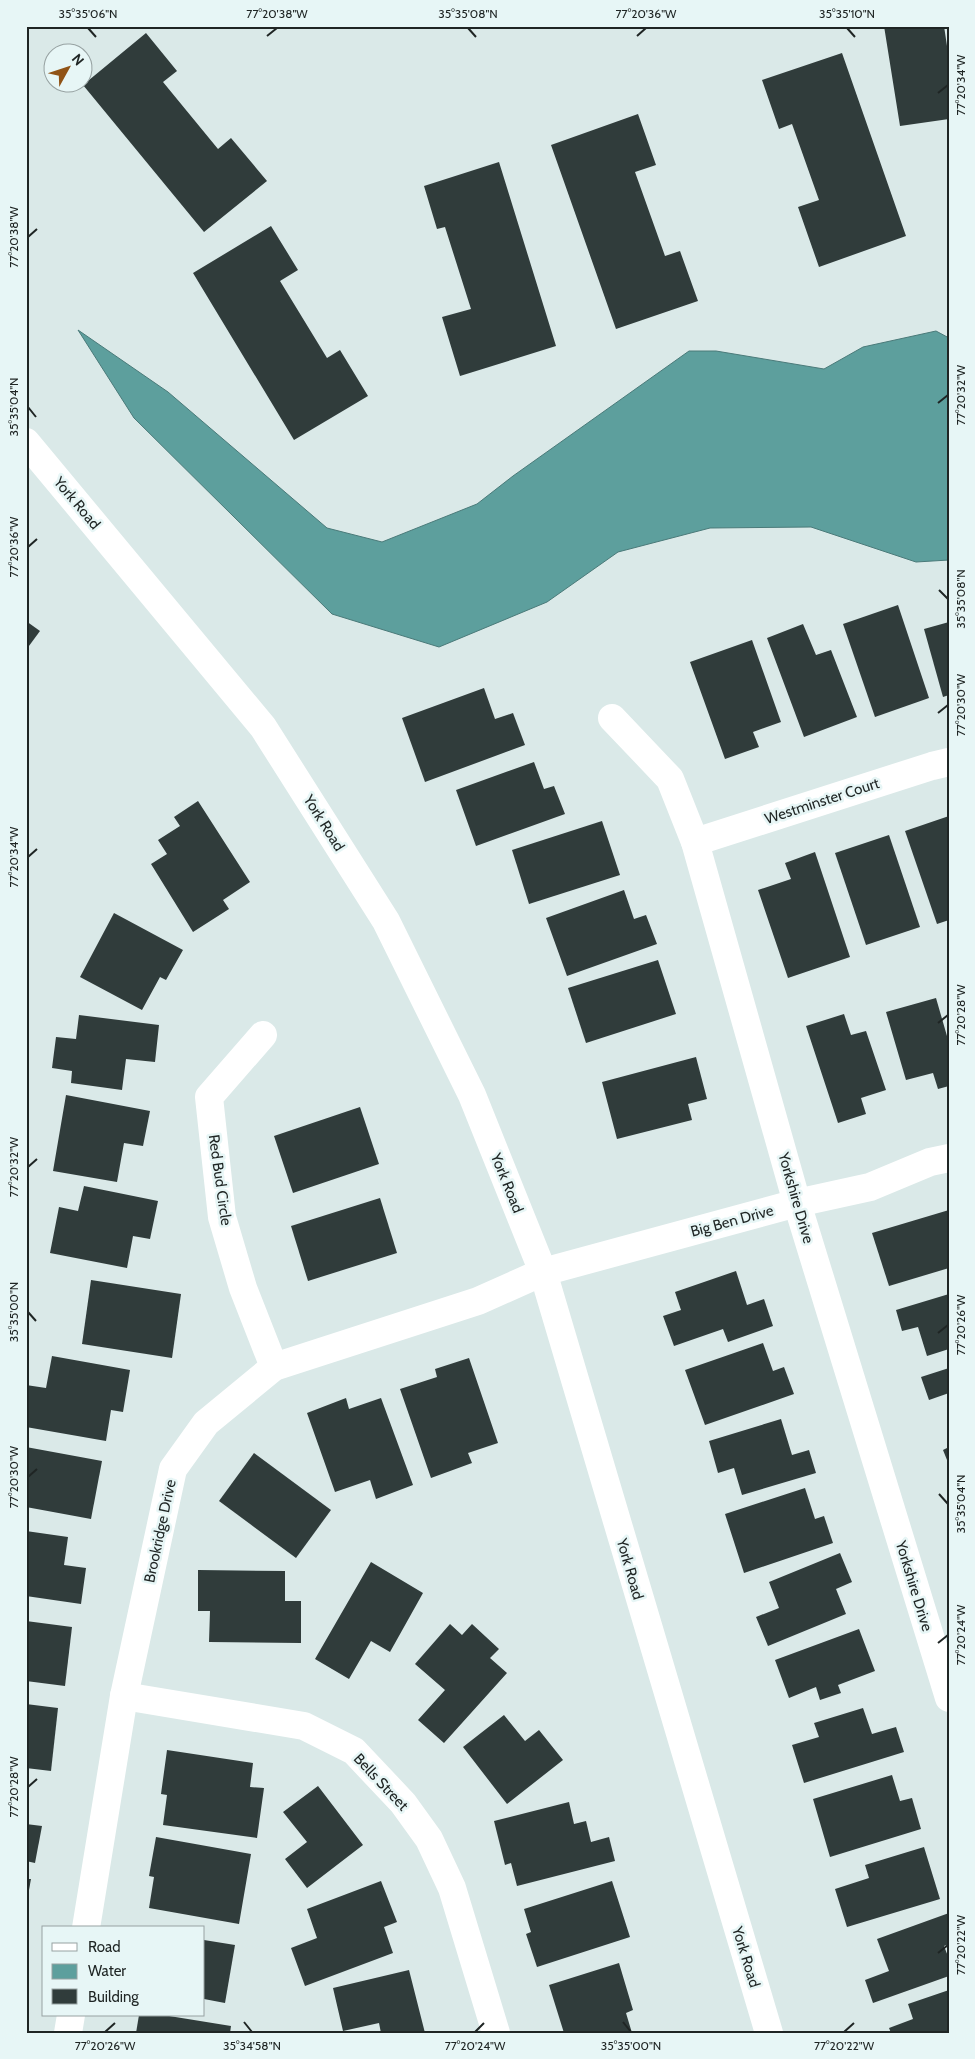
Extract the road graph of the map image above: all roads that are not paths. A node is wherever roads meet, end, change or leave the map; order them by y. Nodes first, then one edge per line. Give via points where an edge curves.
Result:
1 (26, 442) edge
2 (612, 718) dead end
3 (949, 762) edge
4 (695, 842) junction
5 (262, 1034) dead end
6 (949, 1158) edge
7 (797, 1203) junction
8 (543, 1272) junction
9 (274, 1367) junction
10 (124, 1696) junction
11 (949, 1698) edge
12 (86, 1926) edge
13 (71, 2016) edge
14 (68, 2033) edge
15 (496, 2033) edge
16 (769, 2033) edge

1 - 8 street, York Road via 263,727 386,921 472,1095
2 - 4 street, Yorkshire Drive via 670,779
3 - 4 street, Westminster Court
4 - 7 street, Yorkshire Drive
5 - 9 street, Red Bud Circle via 209,1097 222,1217 243,1288
6 - 7 street, Big Ben Drive via 930,1162 870,1187
7 - 8 street, Big Ben Drive
7 - 11 street, Yorkshire Drive
8 - 9 street, Brookridge Drive via 478,1302
8 - 16 street, York Road
9 - 10 street, Brookridge Drive via 206,1423 173,1469
10 - 12 street, Brookridge Drive
10 - 15 street, Bells Street via 304,1726 354,1751 403,1803 429,1839 452,1888
13 - 14 street

